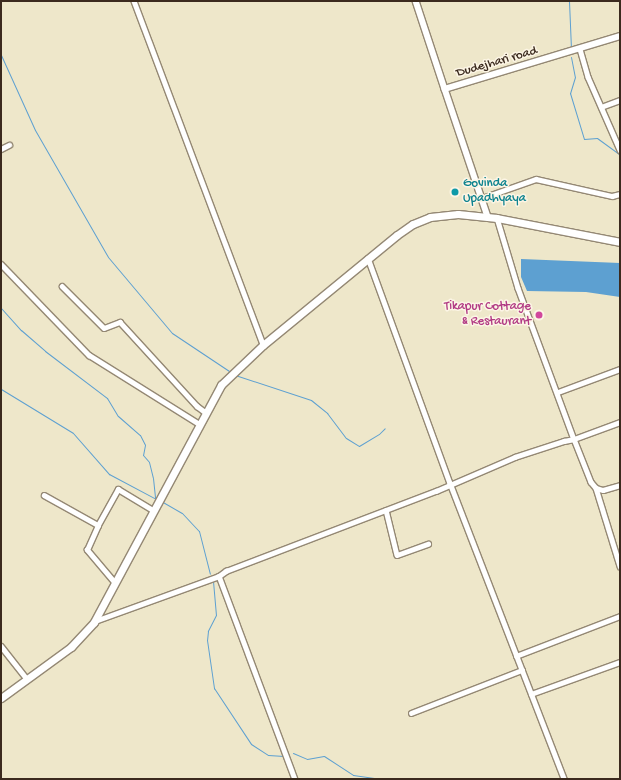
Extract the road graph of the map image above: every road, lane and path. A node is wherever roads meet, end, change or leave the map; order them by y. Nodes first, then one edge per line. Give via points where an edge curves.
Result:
1 (134, 1) edge
2 (416, 1) edge
3 (620, 36) edge
4 (580, 49) junction
5 (445, 89) junction
6 (620, 100) edge
7 (601, 107) junction
8 (9, 145) dead end
9 (1, 149) edge
10 (620, 150) edge
11 (620, 194) edge
12 (482, 198) junction
13 (488, 217) junction
14 (497, 218) junction
15 (620, 242) edge
16 (368, 258) junction
17 (1, 264) edge
18 (62, 286) dead end
19 (263, 345) junction
20 (620, 369) edge
21 (558, 392) junction
22 (205, 412) junction
23 (620, 422) edge
24 (198, 423) junction
25 (574, 439) junction
26 (450, 484) junction
27 (620, 484) edge
28 (596, 488) junction
29 (44, 495) dead end
30 (157, 504) junction
31 (386, 510) junction
32 (98, 525) junction
33 (428, 544) dead end
34 (620, 566) edge
35 (219, 576) junction
36 (114, 582) junction
37 (620, 616) edge
38 (94, 622) junction
39 (1, 646) edge
40 (516, 656) junction
41 (620, 662) edge
42 (522, 670) junction
43 (27, 679) junction
44 (531, 694) junction
45 (1, 698) edge
46 (411, 713) dead end
47 (295, 779) edge
48 (564, 779) edge

1 - 19 street
2 - 5 street, Dudejhari road
3 - 4 street, Dudejhari road
4 - 5 street, Dudejhari road
4 - 7 street via 588,77
5 - 12 street
6 - 7 street
7 - 10 street
8 - 9 street
11 - 12 street via 612,196 536,179
12 - 13 street
13 - 14 main road
13 - 16 main road via 458,214 430,217 413,224
14 - 15 main road
14 - 21 street via 518,288
16 - 19 main road
16 - 26 street
17 - 24 street via 89,356
18 - 22 street via 104,328 120,322 196,406
19 - 22 main road via 220,385
20 - 21 street
21 - 25 street
22 - 24 main road
23 - 25 street
24 - 30 main road
25 - 26 street via 515,457
25 - 28 street via 591,482
26 - 31 street
26 - 40 street
27 - 28 street via 603,490
28 - 34 street
29 - 32 street
30 - 32 street via 118,489
30 - 36 main road
31 - 33 street via 397,555
31 - 35 street via 226,571
32 - 36 street via 87,550
35 - 38 street
35 - 47 street
36 - 38 main road
37 - 40 street
38 - 43 main road via 71,647
39 - 43 street
40 - 42 street
41 - 44 street
42 - 44 street
42 - 46 street
43 - 45 main road
44 - 48 street

